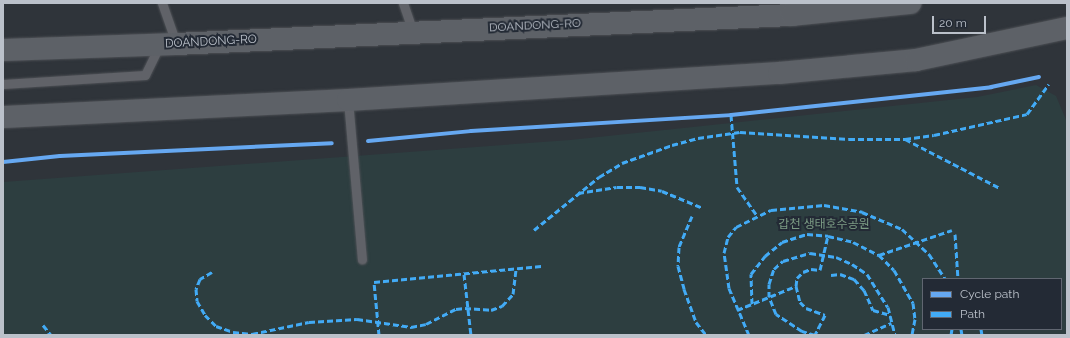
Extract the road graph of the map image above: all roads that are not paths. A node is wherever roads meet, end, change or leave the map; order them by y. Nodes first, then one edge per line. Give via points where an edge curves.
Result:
1 (162, 3) edge
2 (403, 3) edge
3 (910, 3) edge
4 (1067, 28) edge
5 (413, 32) junction
6 (168, 45) junction
7 (3, 50) edge
8 (3, 84) edge
9 (348, 100) junction
10 (3, 118) edge
11 (362, 259) dead end

1 - 6 lane
2 - 5 lane
3 - 5 main road, DOANDONG-RO via 792,15
4 - 9 main road via 916,60 779,73
5 - 6 main road, DOANDONG-RO
6 - 7 main road, DOANDONG-RO
6 - 8 lane via 145,75
9 - 10 main road
9 - 11 lane

